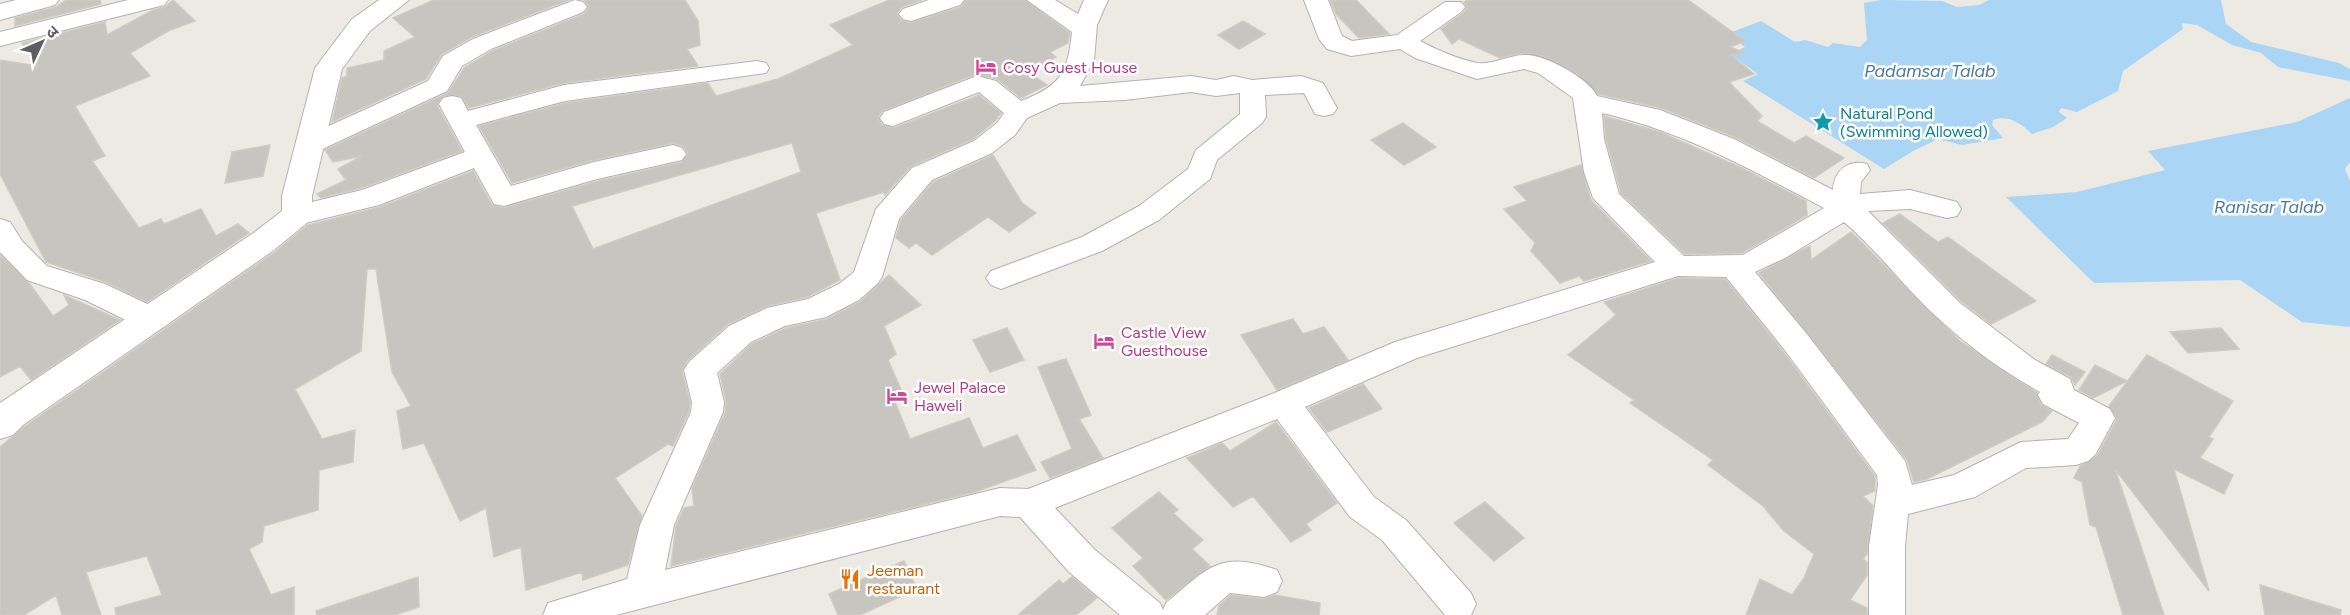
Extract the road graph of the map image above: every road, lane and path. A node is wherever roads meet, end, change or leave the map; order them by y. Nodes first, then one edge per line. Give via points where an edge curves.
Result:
1 (46, 0) edge
2 (156, 0) edge
3 (396, 0) edge
4 (952, 0) edge
5 (1039, 0) edge
6 (1096, 0) edge
7 (1316, 0) edge
8 (575, 7) dead end
9 (1453, 7) dead end
10 (0, 12) edge
11 (911, 14) dead end
12 (1086, 30) junction
13 (0, 39) edge
14 (1404, 41) junction
15 (757, 68) dead end
16 (438, 86) junction
17 (1252, 88) junction
18 (1057, 95) junction
19 (1587, 102) junction
20 (1324, 108) dead end
21 (1018, 112) junction
22 (893, 118) dead end
23 (460, 121) junction
24 (309, 145) junction
25 (673, 154) dead end
26 (480, 156) junction
27 (1857, 170) dead end
28 (1846, 208) junction
29 (1947, 209) dead end
30 (297, 215) junction
31 (0, 229) edge
32 (1677, 266) junction
33 (1734, 267) junction
34 (1001, 278) dead end
35 (149, 318) junction
36 (1283, 403) junction
37 (0, 425) edge
38 (1892, 502) junction
39 (1029, 503) junction
40 (1264, 581) dead end
41 (643, 591) junction
42 (1458, 604) dead end
43 (561, 615) edge
44 (1147, 615) edge
45 (1179, 615) edge
46 (1887, 615) edge

1 - 10 street
2 - 13 street
3 - 24 street via 361,25 329,68
4 - 11 street
5 - 12 street
6 - 12 street
7 - 14 street via 1330,39 1336,44 1351,49
8 - 16 street via 482,44 452,61
9 - 14 street
12 - 18 street via 1082,60 1068,85
14 - 19 street via 1424,53 1477,71 1525,62 1547,68 1584,94
15 - 23 street via 564,93
16 - 23 street via 448,95
16 - 24 street
17 - 18 street via 1191,84
17 - 20 street via 1307,84 1316,90
17 - 34 street via 1253,117 1205,156 1200,173 1149,213 1092,244
18 - 21 street
19 - 28 street via 1651,116 1714,140
19 - 32 street via 1591,139 1607,198
21 - 22 street via 987,86 977,84
21 - 41 street via 994,140 930,170 911,187 886,216 867,278 815,309 778,316 740,334 700,370 707,412 657,525
23 - 26 street
24 - 30 street via 297,196
25 - 26 street via 594,171 504,197
26 - 30 street via 369,198
27 - 28 street via 1847,180
28 - 29 street via 1906,198 1930,201
28 - 33 street via 1770,254
28 - 38 street via 1949,311 2024,368 2059,388 2054,395 2098,418 2076,452 2021,455 1964,487
30 - 35 street
31 - 35 street via 12,248 38,273 94,292
32 - 33 street
32 - 36 street via 1406,350
33 - 38 street via 1795,340 1890,467 1895,485
35 - 37 street
36 - 39 street
36 - 42 street via 1362,507 1394,530
38 - 46 street via 1887,546
39 - 41 street via 1000,502
39 - 44 street via 1082,561
40 - 45 street via 1223,577
41 - 43 street

